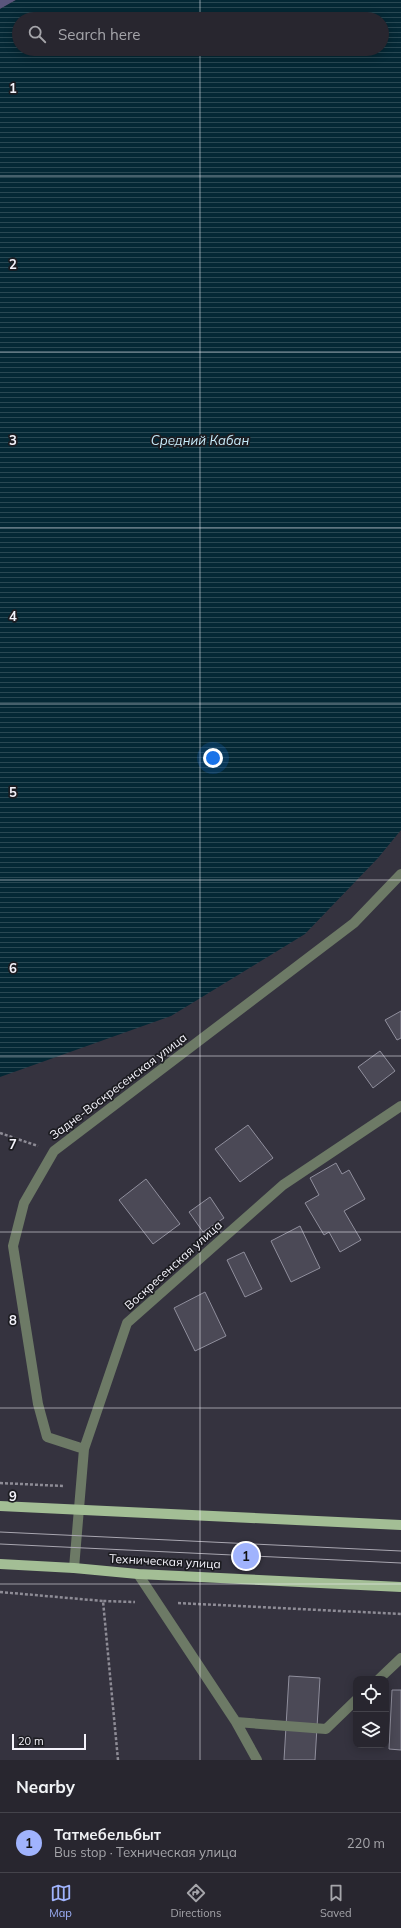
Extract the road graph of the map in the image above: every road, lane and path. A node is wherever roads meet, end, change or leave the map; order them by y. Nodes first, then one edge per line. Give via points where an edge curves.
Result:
1 (401, 874) edge
2 (401, 1106) edge
3 (0, 1133) edge
4 (54, 1151) junction
5 (84, 1449) junction
6 (0, 1483) edge
7 (80, 1487) junction
8 (0, 1506) edge
9 (78, 1509) junction
10 (401, 1525) edge
11 (0, 1564) edge
12 (74, 1568) junction
13 (138, 1574) junction
14 (401, 1587) edge
15 (0, 1592) edge
16 (103, 1601) junction
17 (155, 1602) junction
18 (401, 1614) edge
19 (401, 1658) edge
20 (382, 1676) edge
21 (353, 1703) edge
22 (236, 1722) junction
23 (118, 1760) edge
24 (257, 1760) edge

1 - 4 street, Задне-Воскресенская улица via 354,923
2 - 5 street, Воскресенская улица via 283,1185 127,1322
3 - 4 path
4 - 5 street, Задне-Воскресенская улица via 24,1203 13,1246 38,1404 47,1437
5 - 7 street, Воскресенская улица
6 - 7 path
7 - 9 street, Воскресенская улица
8 - 9 main road
9 - 10 main road
9 - 12 street, Воскресенская улица
11 - 12 main road, Техническая улица
12 - 13 main road, Техническая улица
13 - 14 main road, Техническая улица
13 - 17 street
15 - 16 path
16 - 17 path
16 - 23 path
17 - 18 path
17 - 22 street
19 - 20 street
21 - 22 street via 326,1729
22 - 24 street

